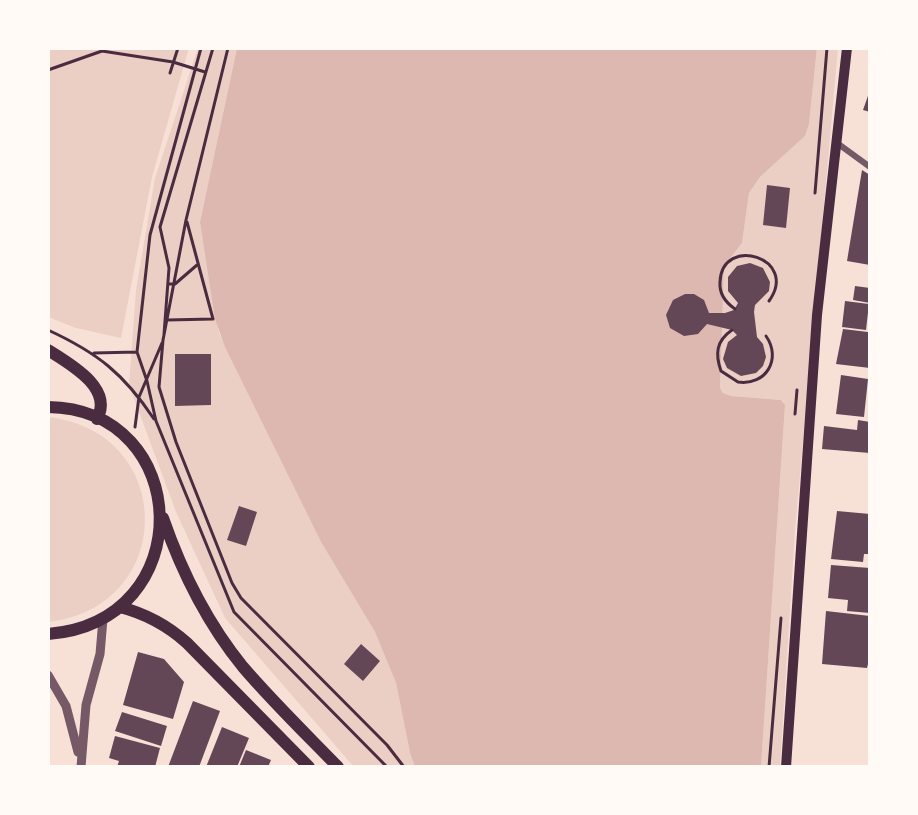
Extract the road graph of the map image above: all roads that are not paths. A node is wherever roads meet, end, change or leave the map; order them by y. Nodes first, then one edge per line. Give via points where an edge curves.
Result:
1 (847, 48) edge
2 (837, 143) junction
3 (870, 167) edge
4 (48, 350) edge
5 (48, 408) edge
6 (97, 418) junction
7 (160, 508) junction
8 (120, 607) junction
9 (103, 619) junction
10 (48, 634) edge
11 (48, 675) edge
12 (307, 766) edge
13 (80, 767) edge
14 (338, 767) edge
15 (786, 767) edge

1 - 2 main road
2 - 3 street
2 - 15 main road via 817,315
4 - 6 main road via 99,392 102,409
5 - 6 main road via 79,411
6 - 7 main road via 131,444 146,463
7 - 8 main road via 160,530 152,562 136,591
7 - 14 main road via 173,548 224,640 243,666
8 - 9 main road
8 - 12 main road via 167,626 188,643
9 - 10 main road via 75,630
9 - 13 street via 100,654 86,705
11 - 13 street via 66,706

